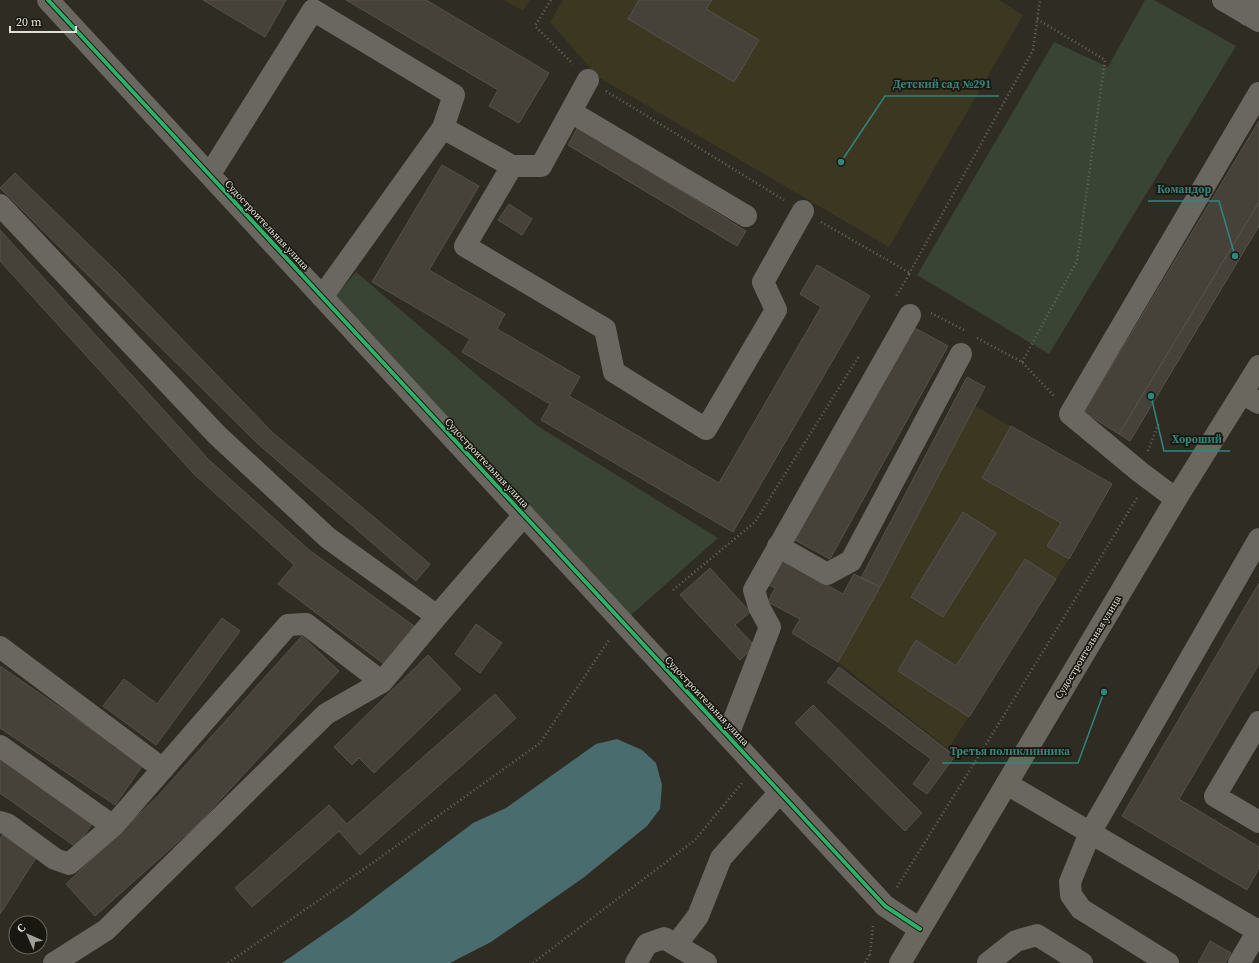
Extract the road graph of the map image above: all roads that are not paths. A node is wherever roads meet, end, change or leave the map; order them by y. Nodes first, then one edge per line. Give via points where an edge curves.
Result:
1 (48, 0) edge
2 (1223, 0) edge
3 (1255, 12) edge
4 (588, 80) road end
5 (1259, 93) edge
6 (571, 112) junction
7 (443, 128) junction
8 (512, 166) junction
9 (210, 174) junction
10 (0, 205) edge
11 (803, 211) road end
12 (746, 216) dead end
13 (322, 297) junction
14 (909, 309) road end
15 (961, 354) dead end
16 (1259, 366) edge
17 (1251, 399) edge
18 (1176, 499) junction
19 (524, 515) junction
20 (1259, 539) edge
21 (778, 546) junction
22 (437, 616) junction
23 (0, 647) edge
24 (382, 682) junction
25 (1259, 722) edge
26 (728, 735) junction
27 (0, 746) edge
28 (163, 769) junction
29 (1006, 784) junction
30 (780, 792) junction
31 (0, 822) edge
32 (1259, 822) edge
33 (113, 826) junction
34 (1090, 833) junction
35 (920, 929) junction
36 (1258, 930) edge
37 (676, 945) junction
38 (54, 963) edge
39 (636, 963) edge
40 (706, 963) edge
41 (900, 963) edge
42 (988, 963) edge
43 (1082, 963) edge
44 (1168, 963) edge
45 (1239, 963) edge

1 - 9 street, Судостроительная улица
2 - 3 street
4 - 6 street
5 - 18 street via 1070,414
6 - 8 street via 540,166
6 - 12 street
7 - 8 street
7 - 9 street via 454,95 313,10
7 - 13 street
8 - 11 street via 465,246 605,329 614,372 706,429 776,310 763,282
9 - 13 street, Судостроительная улица
10 - 22 street via 217,435 328,538
13 - 19 street, Судостроительная улица
14 - 21 street
15 - 21 street via 851,561 827,574
16 - 17 main road, Судостроительная улица
17 - 18 main road, Судостроительная улица
18 - 29 main road, Судостроительная улица
19 - 22 street
19 - 26 street, Судостроительная улица
20 - 34 street
21 - 26 street via 754,590 770,627
22 - 24 street
23 - 28 street
24 - 28 street via 306,624 288,625
24 - 38 street via 326,714 106,930
25 - 32 street via 1215,796
26 - 30 street, Судостроительная улица
27 - 33 street
28 - 33 street
29 - 34 street
29 - 35 main road, Судостроительная улица
30 - 35 street, Судостроительная улица via 885,906
30 - 37 street via 721,858 698,916
31 - 33 street via 56,859 69,864
34 - 36 street
34 - 44 street via 1070,882 1071,895 1081,909
35 - 41 main road, Судостроительная улица
36 - 45 street
37 - 39 street via 664,938 647,944
37 - 40 street
42 - 43 street via 1016,940 1037,935

